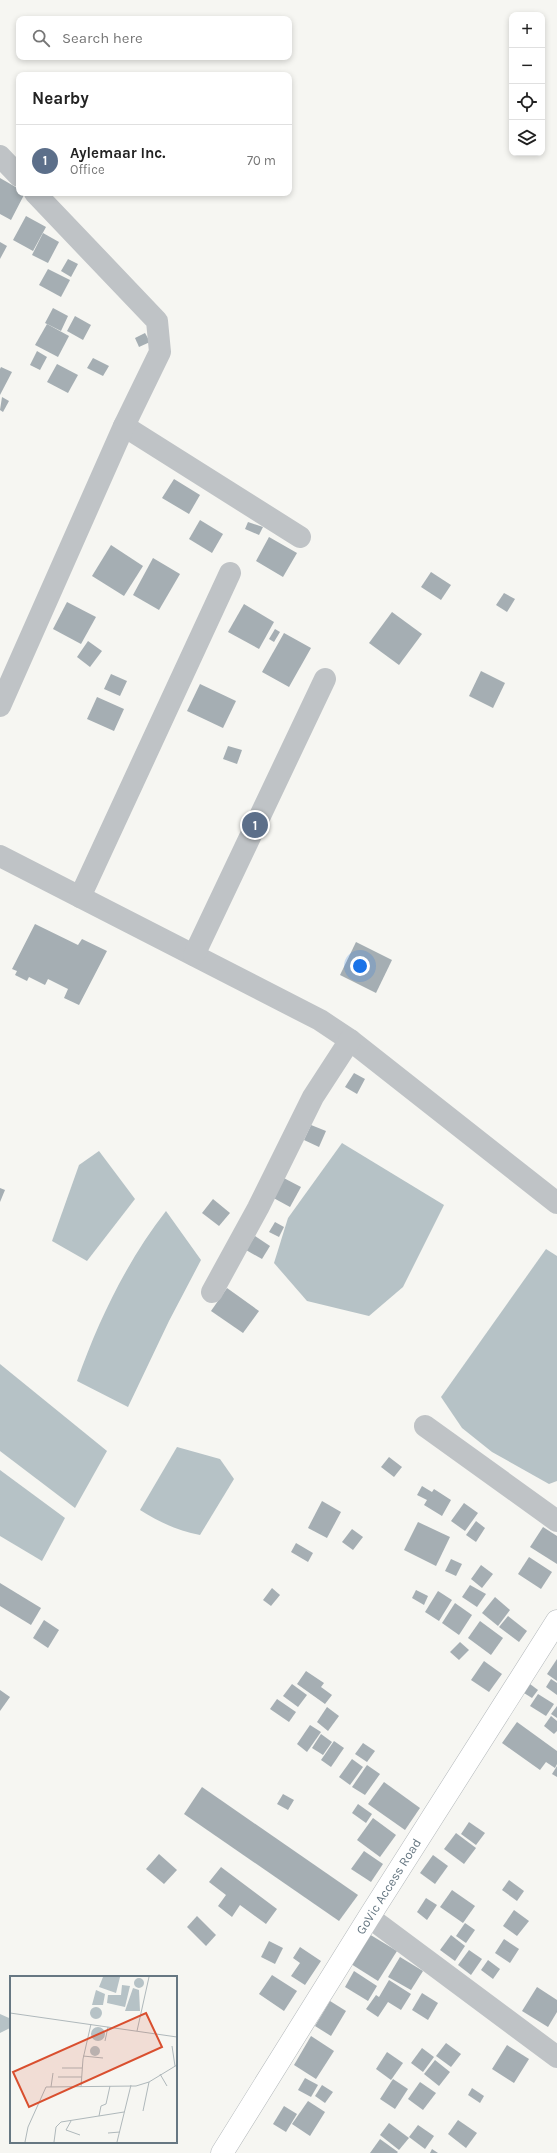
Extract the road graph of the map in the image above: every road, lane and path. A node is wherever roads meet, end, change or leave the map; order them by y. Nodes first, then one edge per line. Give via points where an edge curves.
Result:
1 (0, 156) edge
2 (16, 173) edge
3 (38, 196) edge
4 (124, 426) junction
5 (300, 537) dead end
6 (230, 573) dead end
7 (325, 679) dead end
8 (0, 706) edge
9 (0, 856) edge
10 (80, 897) junction
11 (194, 955) junction
12 (350, 1040) junction
13 (557, 1203) edge
14 (212, 1292) dead end
15 (425, 1426) dead end
16 (557, 1521) edge
17 (557, 1621) edge
18 (369, 1917) junction
19 (557, 2058) edge
20 (222, 2153) edge

1 - 2 street
3 - 4 street via 157,321 160,352
4 - 5 street
4 - 8 street
6 - 10 street
7 - 11 street
9 - 10 street
10 - 11 street
11 - 12 street via 320,1020
12 - 13 street
12 - 14 street via 313,1097 258,1208
15 - 16 street
17 - 18 main road, GoVic Access Road
18 - 19 street
18 - 20 main road, GoVic Access Road

